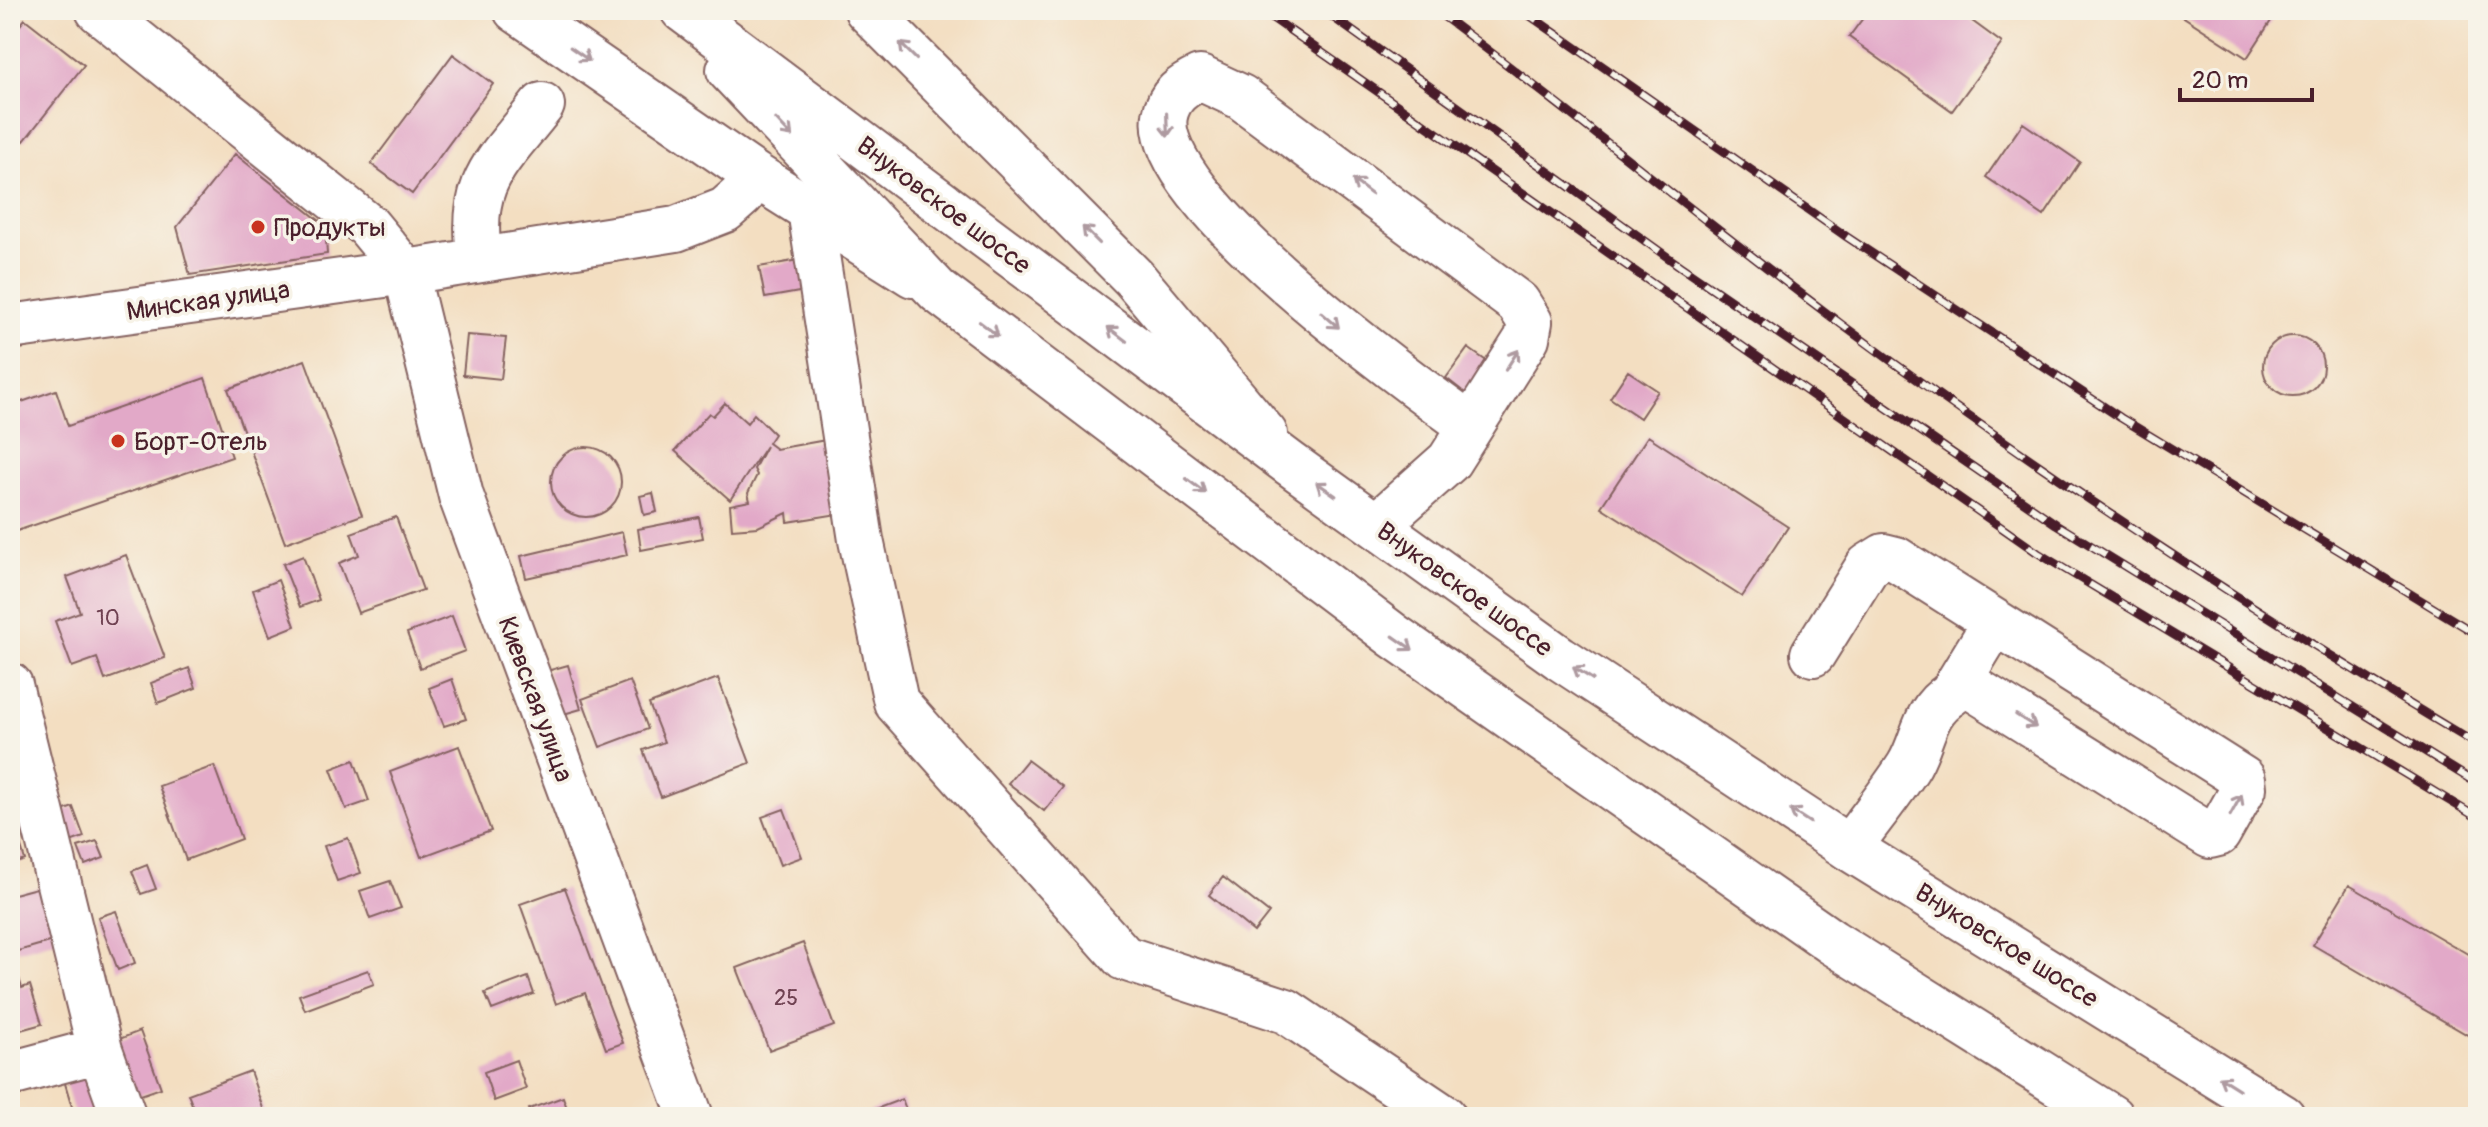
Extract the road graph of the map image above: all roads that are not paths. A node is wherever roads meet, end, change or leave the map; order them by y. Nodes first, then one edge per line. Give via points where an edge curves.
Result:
1 (98, 10) edge
2 (516, 10) edge
3 (672, 10) edge
4 (683, 10) edge
5 (867, 10) edge
6 (542, 105) dead end
7 (755, 175) junction
8 (810, 210) junction
9 (480, 260) junction
10 (406, 272) junction
11 (938, 291) junction
12 (10, 327) edge
13 (1467, 429) junction
14 (1289, 463) junction
15 (1377, 525) junction
16 (1995, 622) junction
17 (1813, 654) dead end
18 (10, 685) edge
19 (1955, 687) junction
20 (1849, 848) junction
21 (100, 1050) junction
22 (10, 1074) edge
23 (124, 1117) edge
24 (691, 1117) edge
25 (1444, 1117) edge
26 (2111, 1117) edge
27 (2283, 1117) edge

1 - 10 main road via 368,226
2 -> 7 main road
3 -> 11 main road, Внуковское шоссе
14 -> 4 main road, Внуковское шоссе
14 -> 5 main road via 1134,278
6 - 9 main road via 488,174 474,224
7 - 8 main road
7 - 9 main road, Минская улица via 725,210 676,229
8 - 11 main road
8 - 25 main road via 861,540 896,702 1124,958 1286,1011
9 - 10 main road, Минская улица
10 - 12 main road, Минская улица
10 - 24 main road, Киевская улица via 461,496
11 -> 26 main road, Внуковское шоссе via 1394,636 1600,782 1832,942
13 -> 13 main road via 1527,338 1530,322 1518,303 1241,97 1200,78 1182,86 1165,115 1169,142 1179,167 1217,213 1344,332
13 - 15 main road via 1453,456 1425,486
15 -> 14 main road, Внуковское шоссе
20 -> 15 main road, Внуковское шоссе via 1560,658
16 - 17 main road via 1884,556 1868,566
16 - 19 main road
19 -> 16 main road via 2210,836 2218,834 2236,806 2243,779
18 - 21 main road
19 - 20 main road via 1935,734 1917,751
27 -> 20 main road, Внуковское шоссе
21 - 22 main road
21 - 23 main road

